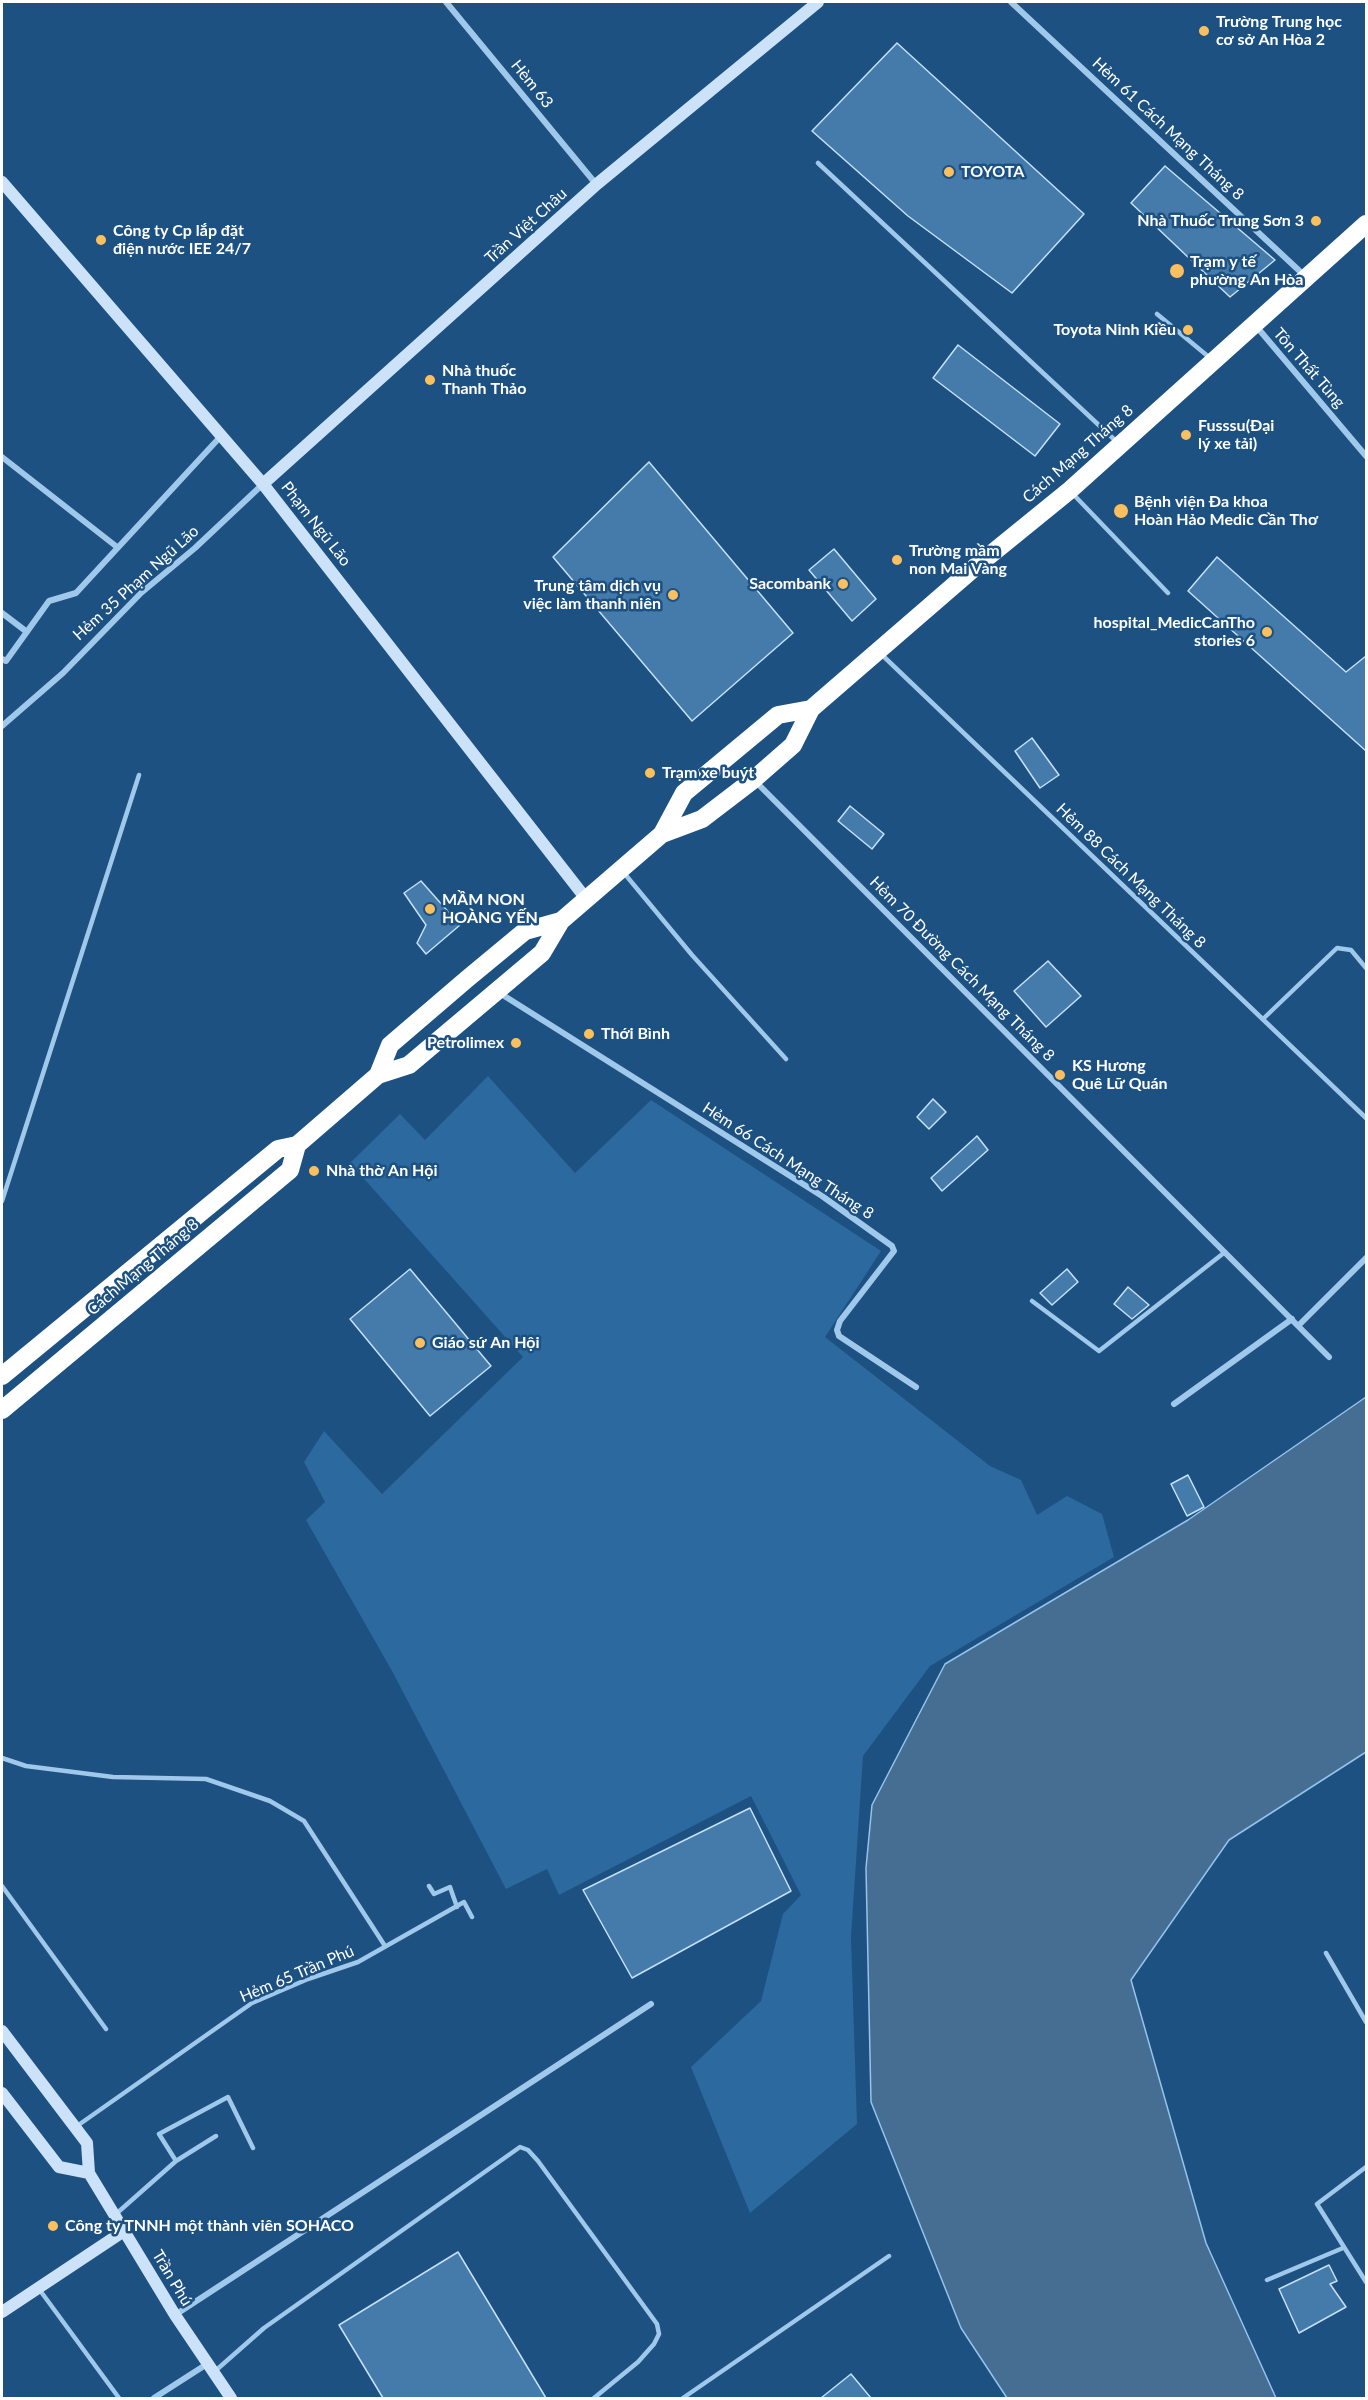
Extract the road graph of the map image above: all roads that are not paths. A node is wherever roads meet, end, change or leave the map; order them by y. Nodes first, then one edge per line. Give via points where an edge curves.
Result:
1 (446, 2) edge
2 (818, 2) edge
3 (1011, 2) edge
4 (818, 163) dead end
5 (597, 184) junction
6 (3, 187) edge
7 (1366, 224) edge
8 (1306, 278) junction
9 (1157, 314) dead end
10 (1255, 326) junction
11 (1215, 361) junction
12 (222, 436) junction
13 (1119, 445) junction
14 (1366, 456) edge
15 (2, 457) edge
16 (263, 484) junction
17 (1070, 490) junction
18 (117, 547) junction
19 (1168, 593) dead end
20 (2, 613) edge
21 (27, 632) junction
22 (878, 651) junction
23 (2, 659) edge
24 (811, 709) junction
25 (2, 726) edge
26 (139, 776) dead end
27 (753, 780) junction
28 (662, 834) junction
29 (623, 871) junction
30 (587, 900) junction
31 (561, 921) junction
32 (1366, 968) edge
33 (498, 991) junction
34 (1263, 1019) junction
35 (786, 1059) dead end
36 (378, 1075) junction
37 (1366, 1118) edge
38 (297, 1145) junction
39 (2, 1201) edge
40 (1225, 1252) junction
41 (1366, 1258) edge
42 (1032, 1301) dead end
43 (1292, 1319) junction
44 (1298, 1326) junction
45 (1329, 1357) dead end
46 (2, 1376) edge
47 (916, 1387) dead end
48 (1174, 1404) dead end
49 (2, 1410) edge
50 (2, 1758) edge
51 (2, 1886) edge
52 (429, 1886) dead end
53 (457, 1907) junction
54 (471, 1917) dead end
55 (385, 1946) junction
56 (1326, 1953) dead end
57 (651, 2004) dead end
58 (1366, 2022) edge
59 (106, 2029) dead end
60 (2, 2031) edge
61 (2, 2093) edge
62 (75, 2128) junction
63 (216, 2136) dead end
64 (253, 2148) dead end
65 (176, 2161) junction
66 (1366, 2167) edge
67 (89, 2173) junction
68 (114, 2216) junction
69 (124, 2231) junction
70 (1343, 2248) junction
71 (889, 2256) dead end
72 (1267, 2280) dead end
73 (1366, 2282) edge
74 (38, 2287) junction
75 (2, 2312) edge
76 (175, 2315) junction
77 (209, 2369) junction
78 (119, 2398) edge
79 (154, 2398) edge
80 (231, 2398) edge
81 (594, 2398) edge
82 (683, 2398) edge

1 - 5 street, Hèm 63
2 - 5 street, Trần Việt Châu
3 - 8 street, Hẻm 61 Cách Mạng Tháng 8
4 - 13 lane
5 - 16 street, Trần Việt Châu
6 - 12 street, Phạm Ngũ Lão
7 - 8 highway, Cách Mạng Tháng 8
8 - 10 highway, Cách Mạng Tháng 8
9 - 11 lane
10 - 11 highway, Cách Mạng Tháng 8
10 - 14 street, Tôn Thất Tùng
11 - 13 highway, Cách Mạng Tháng 8
12 - 16 street, Phạm Ngũ Lão
12 - 18 street
13 - 17 highway, Cách Mạng Tháng 8
15 - 18 street
16 - 25 street, Hẻm 35 Phạm Ngũ Lão via 141,592 63,673
16 - 30 street, Phạm Ngũ Lão
17 - 19 lane
17 - 22 highway, Cách Mạng Tháng 8
18 - 21 street via 76,593 49,601
20 - 21 street
21 - 23 street via 6,661
22 - 24 highway, Cách Mạng Tháng 8
22 - 34 lane, Hẻm 88 Cách Mạng Tháng 8
24 - 27 highway, Cách Mạng Tháng 8 via 794,745
24 - 28 highway, Cách Mạng Tháng 8 via 778,715 684,793
26 - 39 lane
27 - 28 highway, Cách Mạng Tháng 8 via 702,819
27 - 40 street, Hẻm 70 Đường Cách Mạng Tháng 8
28 - 29 highway, Cách Mạng Tháng 8
29 - 30 highway, Cách Mạng Tháng 8
29 - 35 lane
30 - 31 highway, Cách Mạng Tháng 8
31 - 33 highway, Cách Mạng Tháng 8 via 542,953
31 - 36 highway, Cách Mạng Tháng 8 via 525,931 466,979 390,1045
32 - 34 lane via 1351,950 1337,948
33 - 36 highway, Cách Mạng Tháng 8 via 409,1065
33 - 47 street, Hẻm 66 Cách Mạng Tháng 8 via 822,1196 892,1246 894,1251 837,1330 839,1336
34 - 37 lane, Hẻm 88 Cách Mạng Tháng 8
36 - 38 highway, Cách Mạng Tháng 8
38 - 46 highway, Cách Mạng Tháng 8 via 278,1149
38 - 49 highway, Cách Mạng Tháng 8 via 290,1170
40 - 42 lane via 1099,1351
40 - 43 street, Hẻm 70 Đường Cách Mạng Tháng 8
41 - 44 street
43 - 44 street, Hẻm 70 Đường Cách Mạng Tháng 8
43 - 48 street
44 - 45 street, Hẻm 70 Đường Cách Mạng Tháng 8
50 - 55 lane via 26,1766 113,1777 206,1779 270,1801 304,1821
51 - 59 lane
52 - 53 lane via 434,1894 450,1887
53 - 54 lane via 464,1902
53 - 55 lane, Hẻm 65 Trần Phú
55 - 62 lane, Hẻm 65 Trần Phú via 358,1962 252,2003
56 - 58 lane
57 - 76 street
60 - 62 street, Trần Phú
61 - 67 street via 59,2167
62 - 67 street, Trần Phú via 87,2143
63 - 65 lane
64 - 65 lane via 228,2097 159,2134
65 - 68 lane
66 - 70 lane via 1317,2204
67 - 68 street, Trần Phú
68 - 69 street, Trần Phú
69 - 74 street
69 - 76 street, Trần Phú
70 - 72 lane
70 - 73 lane
71 - 82 lane
74 - 75 street
74 - 78 lane
76 - 77 street, Trần Phú
77 - 79 street
77 - 80 street, Trần Phú
77 - 81 lane via 520,2147 538,2161 657,2324 659,2334 638,2362

